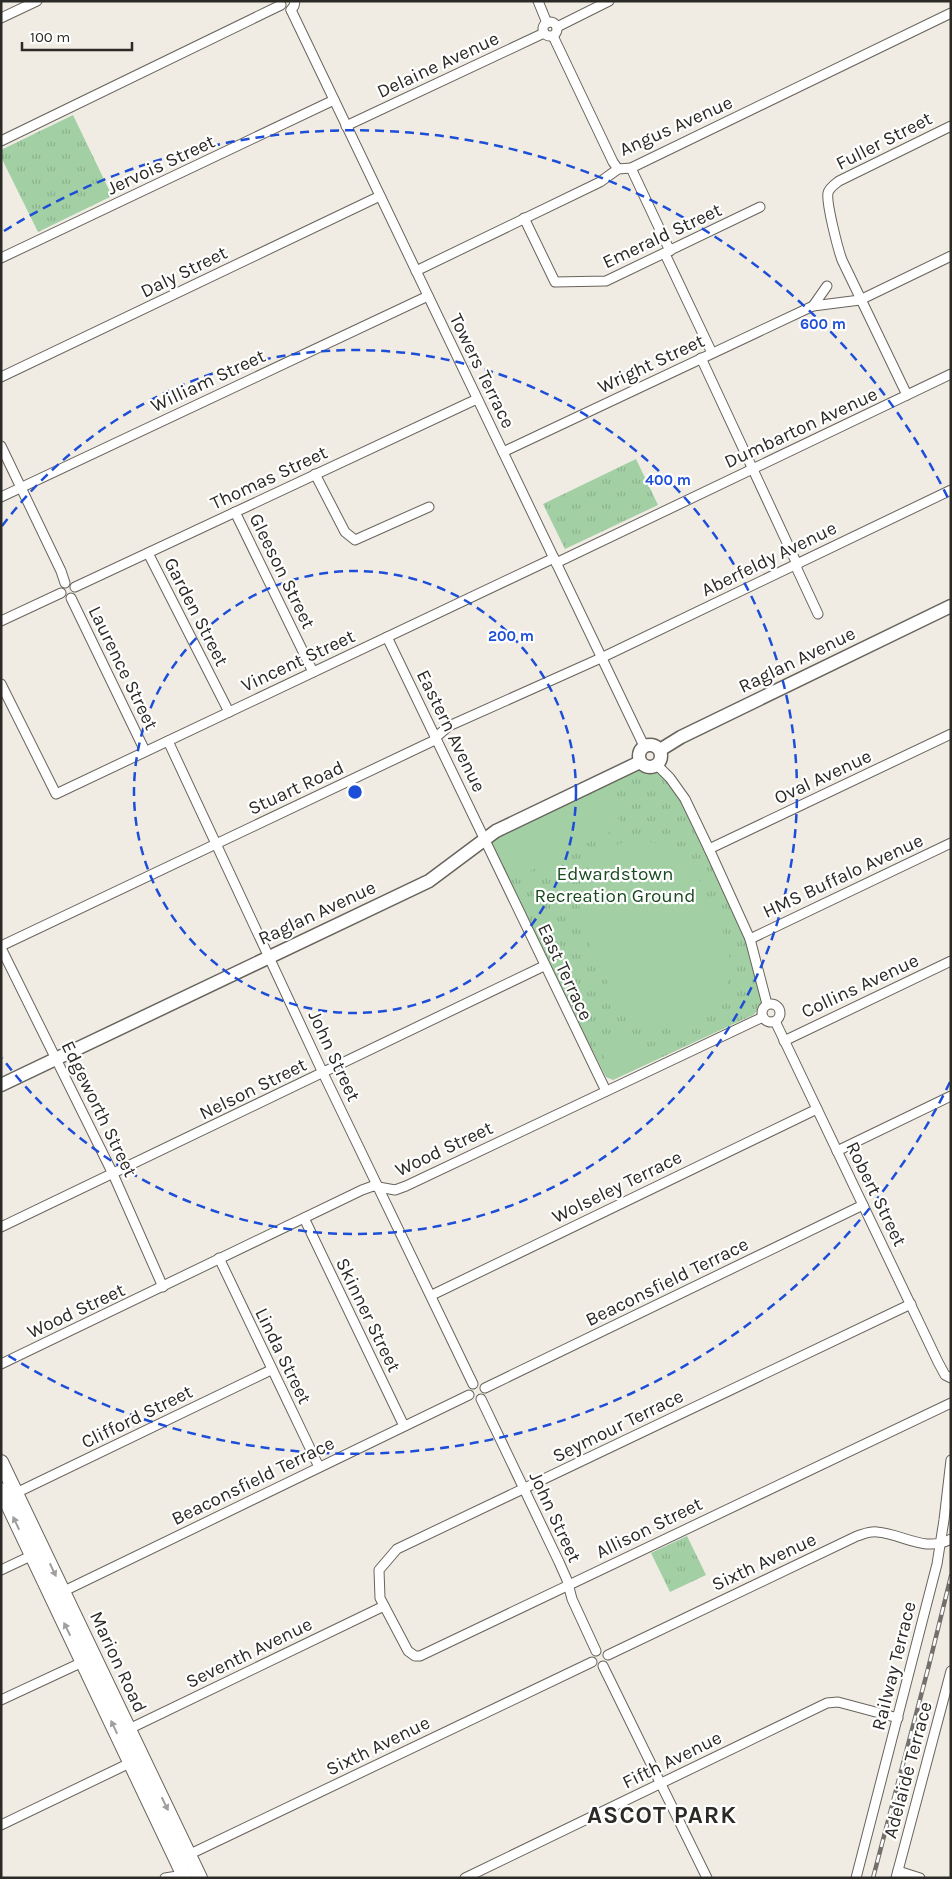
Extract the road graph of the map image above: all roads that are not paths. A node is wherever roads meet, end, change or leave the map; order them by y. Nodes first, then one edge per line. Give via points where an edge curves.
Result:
1 (37, 1) edge
2 (538, 1) edge
3 (609, 1) edge
4 (281, 3) edge
5 (293, 5) edge
6 (951, 13) edge
7 (1, 18) edge
8 (547, 23) junction
9 (557, 27) junction
10 (549, 35) junction
11 (334, 100) junction
12 (346, 126) junction
13 (951, 126) edge
14 (1, 140) edge
15 (631, 168) junction
16 (618, 169) junction
17 (380, 196) junction
18 (760, 207) dead end
19 (524, 218) junction
20 (668, 253) junction
21 (951, 256) edge
22 (1, 258) edge
23 (416, 271) junction
24 (827, 286) dead end
25 (428, 296) junction
26 (860, 300) junction
27 (813, 306) junction
28 (712, 353) junction
29 (701, 358) junction
30 (951, 374) edge
31 (1, 377) edge
32 (907, 396) junction
33 (477, 399) junction
34 (1, 446) edge
35 (503, 452) junction
36 (753, 469) junction
37 (316, 474) junction
38 (21, 487) junction
39 (951, 490) edge
40 (1, 496) edge
41 (429, 507) dead end
42 (235, 512) junction
43 (148, 553) junction
44 (555, 561) junction
45 (797, 564) junction
46 (65, 583) junction
47 (75, 587) junction
48 (60, 593) junction
49 (71, 598) junction
50 (951, 606) edge
51 (818, 614) dead end
52 (1, 622) edge
53 (388, 637) junction
54 (601, 658) junction
55 (313, 672) junction
56 (1, 684) edge
57 (229, 712) junction
58 (951, 734) edge
59 (436, 737) junction
60 (168, 741) junction
61 (644, 746) junction
62 (660, 750) junction
63 (145, 752) junction
64 (640, 762) junction
65 (657, 765) junction
66 (484, 839) junction
67 (951, 843) edge
68 (216, 844) junction
69 (709, 849) junction
70 (750, 939) junction
71 (1, 947) edge
72 (270, 956) junction
73 (951, 962) edge
74 (544, 966) junction
75 (767, 1004) junction
76 (763, 1017) junction
77 (775, 1021) junction
78 (784, 1041) junction
79 (56, 1058) junction
80 (323, 1072) junction
81 (1, 1085) edge
82 (606, 1091) junction
83 (951, 1096) edge
84 (817, 1109) junction
85 (837, 1151) junction
86 (113, 1174) junction
87 (378, 1187) junction
88 (863, 1205) junction
89 (304, 1218) junction
90 (1, 1227) edge
91 (219, 1258) junction
92 (163, 1287) junction
93 (432, 1295) junction
94 (911, 1304) junction
95 (1, 1364) edge
96 (271, 1370) junction
97 (951, 1378) edge
98 (473, 1384) junction
99 (485, 1388) junction
100 (469, 1395) junction
101 (481, 1399) junction
102 (951, 1403) edge
103 (404, 1426) junction
104 (951, 1460) edge
105 (1, 1462) edge
106 (319, 1467) junction
107 (1, 1489) edge
108 (524, 1489) junction
109 (16, 1493) junction
110 (951, 1539) edge
111 (940, 1544) junction
112 (38, 1552) junction
113 (1, 1570) edge
114 (568, 1585) junction
115 (57, 1594) junction
116 (384, 1606) junction
117 (596, 1651) junction
118 (608, 1654) junction
119 (89, 1659) junction
120 (592, 1662) junction
121 (603, 1666) junction
122 (951, 1671) edge
123 (1, 1700) edge
124 (898, 1718) junction
125 (129, 1729) junction
126 (137, 1760) junction
127 (662, 1783) junction
128 (1, 1825) edge
129 (183, 1857) junction
130 (897, 1874) edge
131 (184, 1876) edge
132 (167, 1877) edge
133 (200, 1878) edge
134 (465, 1878) edge
135 (707, 1878) edge
136 (856, 1878) edge
137 (920, 1878) edge

1 - 7 street
2 - 8 street
3 - 9 street
4 - 5 street via 286,10
4 - 14 street
5 - 11 street, Towers Terrace
6 - 15 street, Angus Avenue
8 - 9 street via 552,22
8 - 10 street via 543,28
9 - 10 street via 556,33
10 - 12 street, Delaine Avenue
10 - 16 street
11 - 12 street, Towers Terrace
11 - 22 street, Jervois Street
12 - 17 street, Towers Terrace
13 - 26 street, Fuller Street via 832,186 828,194 835,241
15 - 16 street, Angus Avenue
15 - 20 street
16 - 19 street, Angus Avenue via 600,182
17 - 23 street, Towers Terrace
17 - 31 street, Daly Street
18 - 20 street, Emerald Street
19 - 20 street, Emerald Street via 555,282 606,282
19 - 23 street, Angus Avenue
20 - 28 street
21 - 26 street, Wright Street
23 - 25 street, Towers Terrace
24 - 27 street
25 - 33 street, Towers Terrace
25 - 38 street, William Street
26 - 27 street, Wright Street
26 - 32 street, Fuller Street
27 - 28 street, Wright Street
28 - 29 street, Wright Street
29 - 35 street, Wright Street
29 - 36 street
30 - 32 street, Dumbarton Avenue
32 - 36 street, Dumbarton Avenue
33 - 35 street, Towers Terrace
33 - 37 street, Thomas Street
34 - 38 street
35 - 44 street, Towers Terrace
36 - 44 street, Dumbarton Avenue
36 - 45 street
37 - 41 street via 345,532 355,540
37 - 42 street, Thomas Street
38 - 40 street, William Street
38 - 46 street
39 - 45 street, Aberfeldy Avenue
42 - 43 street, Thomas Street
42 - 55 street, Gleeson Street
43 - 47 street, Thomas Street
43 - 57 street, Garden Street
44 - 53 street, Vincent Street
44 - 54 street, Towers Terrace
45 - 51 street via 796,569
45 - 54 street, Aberfeldy Avenue
46 - 47 street via 72,583
46 - 48 street via 60,587
47 - 49 street via 76,592
48 - 49 street
48 - 52 street
49 - 63 street, Laurence Street
50 - 62 street, Raglan Avenue
53 - 55 street, Vincent Street
53 - 59 street, Eastern Avenue
54 - 59 street, Stuart Road via 449,726
54 - 61 street, Towers Terrace
55 - 57 street, Vincent Street
56 - 63 street, Vincent Street via 56,794
57 - 60 street, Vincent Street
58 - 69 street, Oval Avenue
59 - 66 street, Eastern Avenue
59 - 68 street, Stuart Road
60 - 63 street, Vincent Street
60 - 68 street, John Street
61 - 62 street via 652,745
61 - 64 street via 639,754
62 - 65 street via 661,758
64 - 65 street via 650,768
64 - 66 street, Raglan Avenue
65 - 69 street via 685,799
66 - 72 street, Raglan Avenue via 429,881
66 - 74 street, East Terrace
67 - 70 street, HMS Buffalo Avenue
68 - 71 street, Stuart Road
68 - 72 street, John Street
69 - 70 street
70 - 75 street
71 - 79 street, Edgeworth Street
72 - 79 street, Raglan Avenue
72 - 80 street, John Street
73 - 78 street, Collins Avenue
74 - 80 street, Nelson Street
74 - 82 street, East Terrace
75 - 76 street via 762,1010
75 - 77 street via 774,1004 780,1009 780,1016
76 - 77 street
76 - 82 street, Wood Street
77 - 78 street, Robert Street
78 - 84 street, Robert Street
79 - 81 street, Raglan Avenue
79 - 86 street, Edgeworth Street
80 - 86 street, Nelson Street
80 - 87 street, John Street
82 - 87 street, Wood Street via 401,1188
83 - 85 street
84 - 85 street, Robert Street
84 - 93 street, Wolseley Terrace
85 - 88 street, Robert Street
86 - 90 street, Nelson Street
86 - 92 street, Edgeworth Street
87 - 89 street, Wood Street via 362,1190
87 - 93 street, John Street
88 - 94 street, Robert Street
88 - 99 street, Beaconsfield Terrace
89 - 91 street, Wood Street
89 - 103 street, Skinner Street
91 - 92 street, Wood Street
91 - 96 street, Linda Street
92 - 95 street, Wood Street
93 - 98 street, John Street
94 - 97 street, Robert Street via 944,1373
94 - 108 street, Seymour Terrace
96 - 106 street, Linda Street
96 - 109 street, Clifford Street
98 - 99 street
98 - 100 street
99 - 101 street
100 - 101 street via 474,1400
100 - 103 street, Beaconsfield Terrace
101 - 108 street, John Street
102 - 114 street, Allison Street
103 - 106 street, Beaconsfield Terrace
104 - 111 street, Railway Terrace
105 - 109 main road, Marion Road
106 - 115 street, Beaconsfield Terrace
107 - 109 main road
112 -> 107 main road, Marion Road
108 - 114 street, John Street
108 - 116 street, Seymour Terrace via 392,1553 379,1570 379,1594
109 - 112 main road, Marion Road
110 - 111 street
111 - 118 street, Sixth Avenue via 924,1544 868,1532
111 - 124 street, Railway Terrace
112 - 113 street
112 - 115 main road, Marion Road
114 - 116 street, Allison Street via 420,1656 408,1651
114 - 117 street, John Street
115 - 119 main road, Marion Road
116 - 125 street, Seventh Avenue
117 - 118 street via 603,1650
117 - 120 street
118 - 121 street via 608,1661
119 - 123 street
119 - 125 main road, Marion Road
126 -> 119 main road, Marion Road
120 - 121 street
120 - 129 street, Sixth Avenue
121 - 127 street
122 - 130 street, Adelaide Terrace
124 - 127 street, Fifth Avenue via 838,1702 827,1703
124 - 136 street, Railway Terrace
125 - 126 main road, Marion Road
126 - 128 street
126 - 129 main road, Marion Road
127 - 134 street, Fifth Avenue
127 - 135 street
129 - 131 main road, Marion Road
129 - 133 main road, Marion Road
130 - 137 street
131 - 132 street

